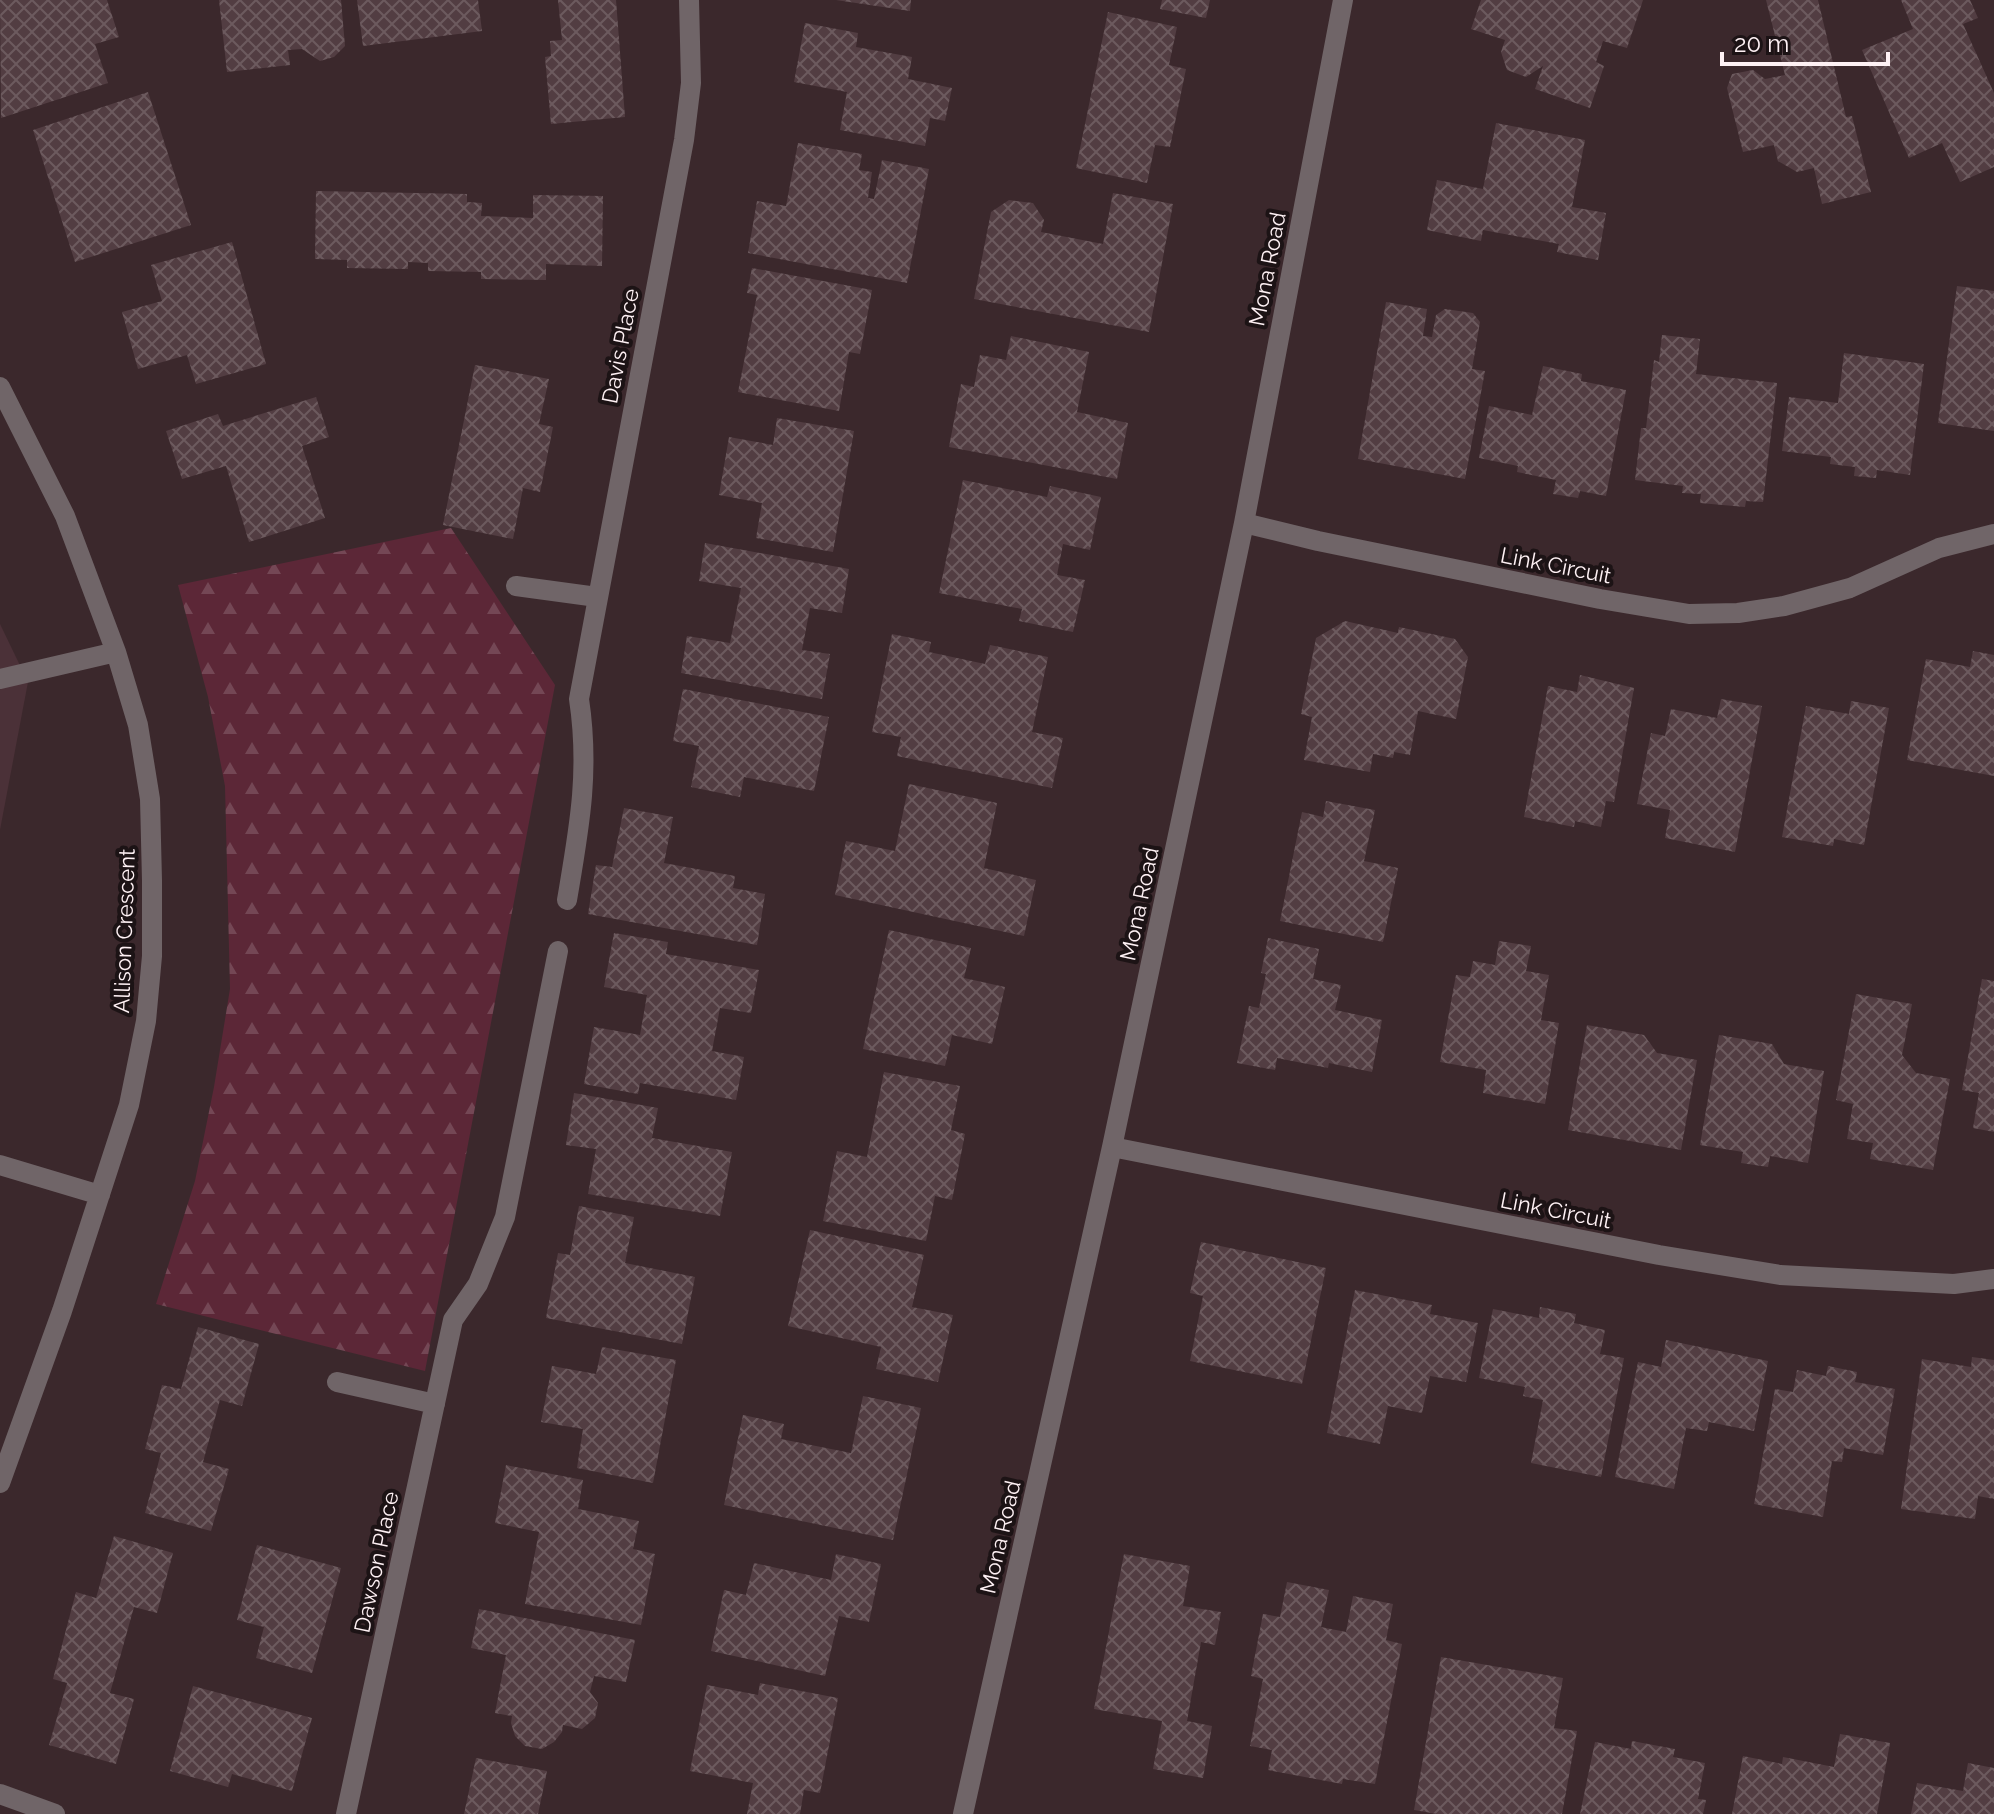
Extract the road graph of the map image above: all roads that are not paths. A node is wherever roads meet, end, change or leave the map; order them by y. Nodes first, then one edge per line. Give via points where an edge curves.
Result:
1 (689, 0) edge
2 (1343, 0) edge
3 (0, 387) edge
4 (1244, 523) junction
5 (1994, 534) edge
6 (516, 586) dead end
7 (597, 597) junction
8 (116, 652) junction
9 (0, 679) edge
10 (567, 900) dead end
11 (558, 951) dead end
12 (1112, 1147) junction
13 (0, 1165) edge
14 (100, 1195) junction
15 (1994, 1279) edge
16 (337, 1382) dead end
17 (435, 1404) junction
18 (0, 1483) edge
19 (0, 1794) edge
20 (55, 1814) edge
21 (346, 1814) edge
22 (963, 1814) edge

1 - 7 street, Davis Place via 691,83 684,140
2 - 4 street, Mona Road
3 - 8 street, Allison Crescent via 65,516
4 - 5 street, Link Circuit via 1689,614 1784,606 1850,588 1939,548
4 - 12 street, Mona Road
6 - 7 street
7 - 10 street, Davis Place via 579,699 585,740 583,810
8 - 9 street
8 - 14 street, Allison Crescent via 138,725 150,799 152,956 129,1105
11 - 17 street, Dawson Place via 505,1217 478,1284 453,1320
12 - 15 street, Link Circuit via 1780,1275 1954,1284
12 - 22 street, Mona Road
13 - 14 street
14 - 18 street, Allison Crescent
16 - 17 street
17 - 21 street, Dawson Place
19 - 20 street

